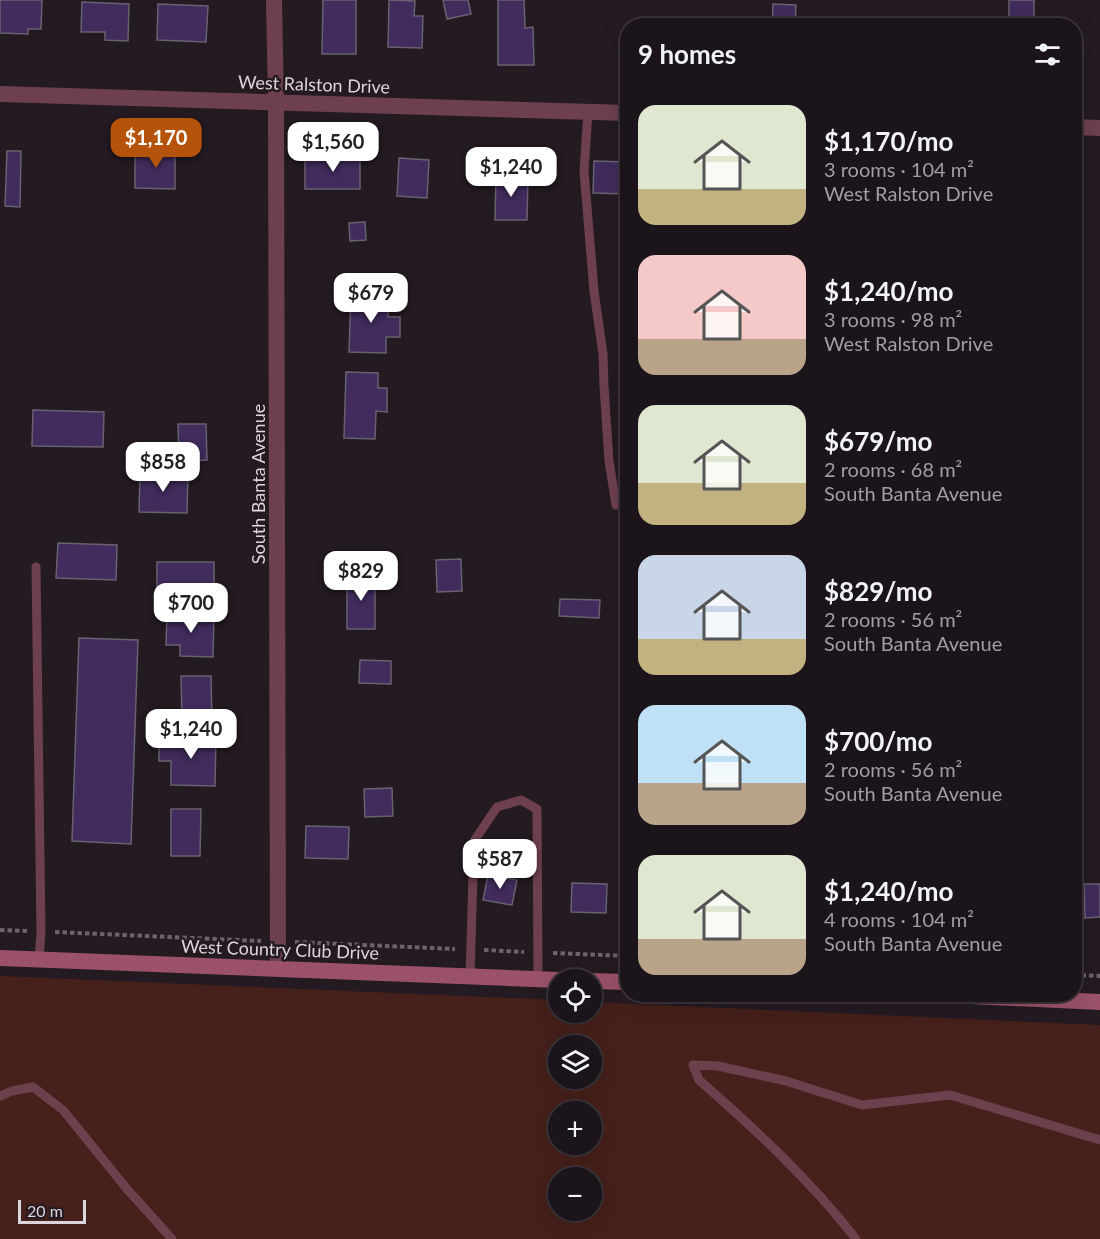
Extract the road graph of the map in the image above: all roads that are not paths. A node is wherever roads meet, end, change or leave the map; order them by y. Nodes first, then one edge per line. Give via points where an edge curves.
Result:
1 (274, 0) edge
2 (0, 94) edge
3 (276, 102) junction
4 (588, 112) junction
5 (620, 113) edge
6 (1082, 127) edge
7 (1100, 128) edge
8 (616, 506) dead end
9 (36, 567) dead end
10 (0, 958) edge
11 (39, 960) junction
12 (278, 968) junction
13 (470, 976) junction
14 (538, 979) junction
15 (548, 980) edge
16 (602, 981) edge
17 (620, 982) edge
18 (1082, 1001) edge
19 (1100, 1002) edge
20 (0, 1096) edge
21 (1100, 1140) edge
22 (172, 1239) edge
23 (856, 1239) edge

1 - 3 street, South Banta Avenue
2 - 3 street, West Ralston Drive
3 - 4 street, West Ralston Drive
3 - 12 street, South Banta Avenue
4 - 5 street, West Ralston Drive
4 - 8 lane via 584,171
6 - 7 street
9 - 11 lane
10 - 11 main road, West Country Club Drive
11 - 12 main road, West Country Club Drive
12 - 13 main road, West Country Club Drive
13 - 14 main road, West Country Club Drive
13 - 14 lane via 474,841 497,807 521,801 537,809
14 - 15 main road, West Country Club Drive
16 - 17 main road
18 - 19 main road
20 - 22 lane via 33,1086 63,1110
21 - 23 lane via 950,1095 862,1105 786,1080 693,1065 699,1080 787,1161

